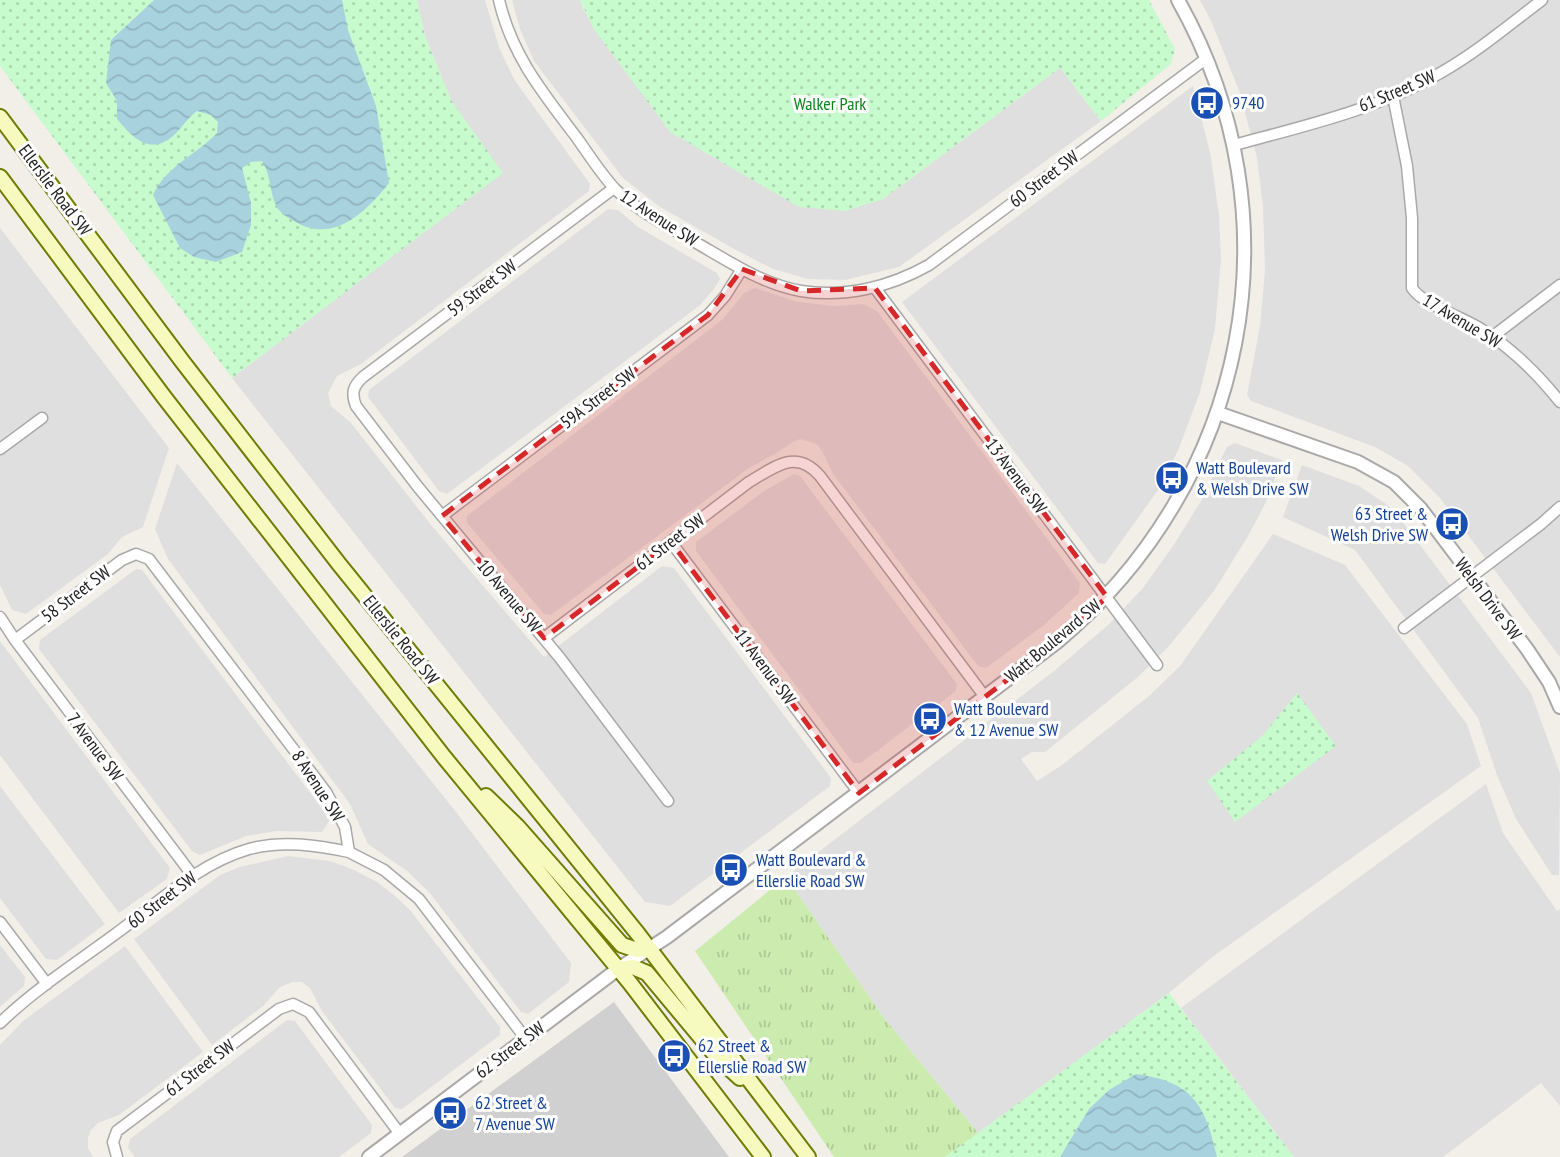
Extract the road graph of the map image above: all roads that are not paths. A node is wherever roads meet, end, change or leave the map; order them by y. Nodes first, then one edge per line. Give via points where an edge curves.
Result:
1 (499, 0) edge
2 (1178, 0) edge
3 (1542, 0) edge
4 (1207, 58) junction
5 (1393, 96) junction
6 (0, 117) edge
7 (0, 126) edge
8 (1234, 145) junction
9 (23, 148) junction
10 (0, 177) edge
11 (614, 188) junction
12 (743, 269) junction
13 (1560, 285) edge
14 (875, 288) junction
15 (1492, 337) junction
16 (353, 391) joint
17 (1560, 402) edge
18 (1218, 413) junction
19 (42, 418) dead end
20 (0, 449) edge
21 (1560, 507) edge
22 (442, 516) junction
23 (671, 542) junction
24 (140, 555) joint
25 (1472, 577) junction
26 (1107, 597) junction
27 (0, 617) edge
28 (1404, 628) dead end
29 (544, 638) junction
30 (15, 640) junction
31 (1157, 665) dead end
32 (985, 697) junction
33 (1560, 707) edge
34 (444, 757) junction
35 (859, 793) junction
36 (668, 801) dead end
37 (349, 852) junction
38 (192, 876) junction
39 (0, 922) edge
40 (650, 949) junction
41 (618, 969) junction
42 (47, 984) junction
43 (0, 1023) edge
44 (526, 1039) junction
45 (769, 1105) junction
46 (400, 1134) junction
47 (117, 1157) edge
48 (369, 1157) edge
49 (763, 1157) edge
50 (808, 1157) edge

1 - 11 street, 12 Avenue SW via 523,64
2 - 4 street, Watt Boulevard SW
3 - 5 street, 61 Street SW via 1458,63
4 - 8 street, Watt Boulevard SW
4 - 14 street, 60 Street SW via 929,265
5 - 8 street, 61 Street SW
5 - 15 street, 17 Avenue SW via 1412,218 1412,288
6 - 9 main road, Ellerslie Road SW
7 - 9 main road
8 - 18 street, Watt Boulevard SW via 1242,191 1245,258 1235,346
9 - 40 main road, Ellerslie Road SW via 339,564
10 - 34 main road, Ellerslie Road SW via 164,397
11 - 12 street, 12 Avenue SW via 653,218
11 - 16 street, 59 Street SW via 363,377
12 - 14 street, 12 Avenue SW via 801,291
12 - 22 street, 59A Street SW via 708,315
13 - 15 street
14 - 26 street, 13 Avenue SW
15 - 17 street, 17 Avenue SW
16 - 22 street, 10 Avenue SW via 356,406
18 - 25 street, Welsh Drive SW via 1378,471 1408,494
18 - 26 street, Watt Boulevard SW via 1202,453 1160,527
19 - 20 street
21 - 25 street
22 - 29 street, 10 Avenue SW
23 - 29 street, 61 Street SW
23 - 32 street, 61 Street SW via 764,474 791,461 803,462 820,476
23 - 35 street, 11 Avenue SW
24 - 30 street, 58 Street SW via 122,560
24 - 37 street, 8 Avenue SW via 153,563 326,792 345,827
25 - 28 street
25 - 33 street, Welsh Drive SW via 1538,666
26 - 31 street, 13 Avenue SW
26 - 32 street, Watt Boulevard SW
27 - 30 street, 7 Avenue SW
29 - 36 street, 10 Avenue SW
30 - 38 street, 7 Avenue SW
32 - 35 street, Watt Boulevard SW
34 - 40 main road via 517,826 622,945
34 - 41 main road, Ellerslie Road SW
35 - 40 street, Watt Boulevard SW
37 - 38 street, 60 Street SW via 304,844 266,846 228,857
37 - 44 street via 384,870 419,899
38 - 42 street, 60 Street SW
39 - 42 street
40 - 41 street, Watt Boulevard SW
40 - 45 main road, Ellerslie Road SW
41 - 44 street, 62 Street SW
41 - 45 main road via 633,967 647,973 717,1057
41 - 49 main road, Ellerslie Road SW
42 - 43 street, 60 Street SW
44 - 46 street, 62 Street SW
45 - 50 main road, Ellerslie Road SW
46 - 47 street, 61 Street SW via 309,1012 296,1005 279,1009 117,1131 113,1142
46 - 48 street, 62 Street SW

